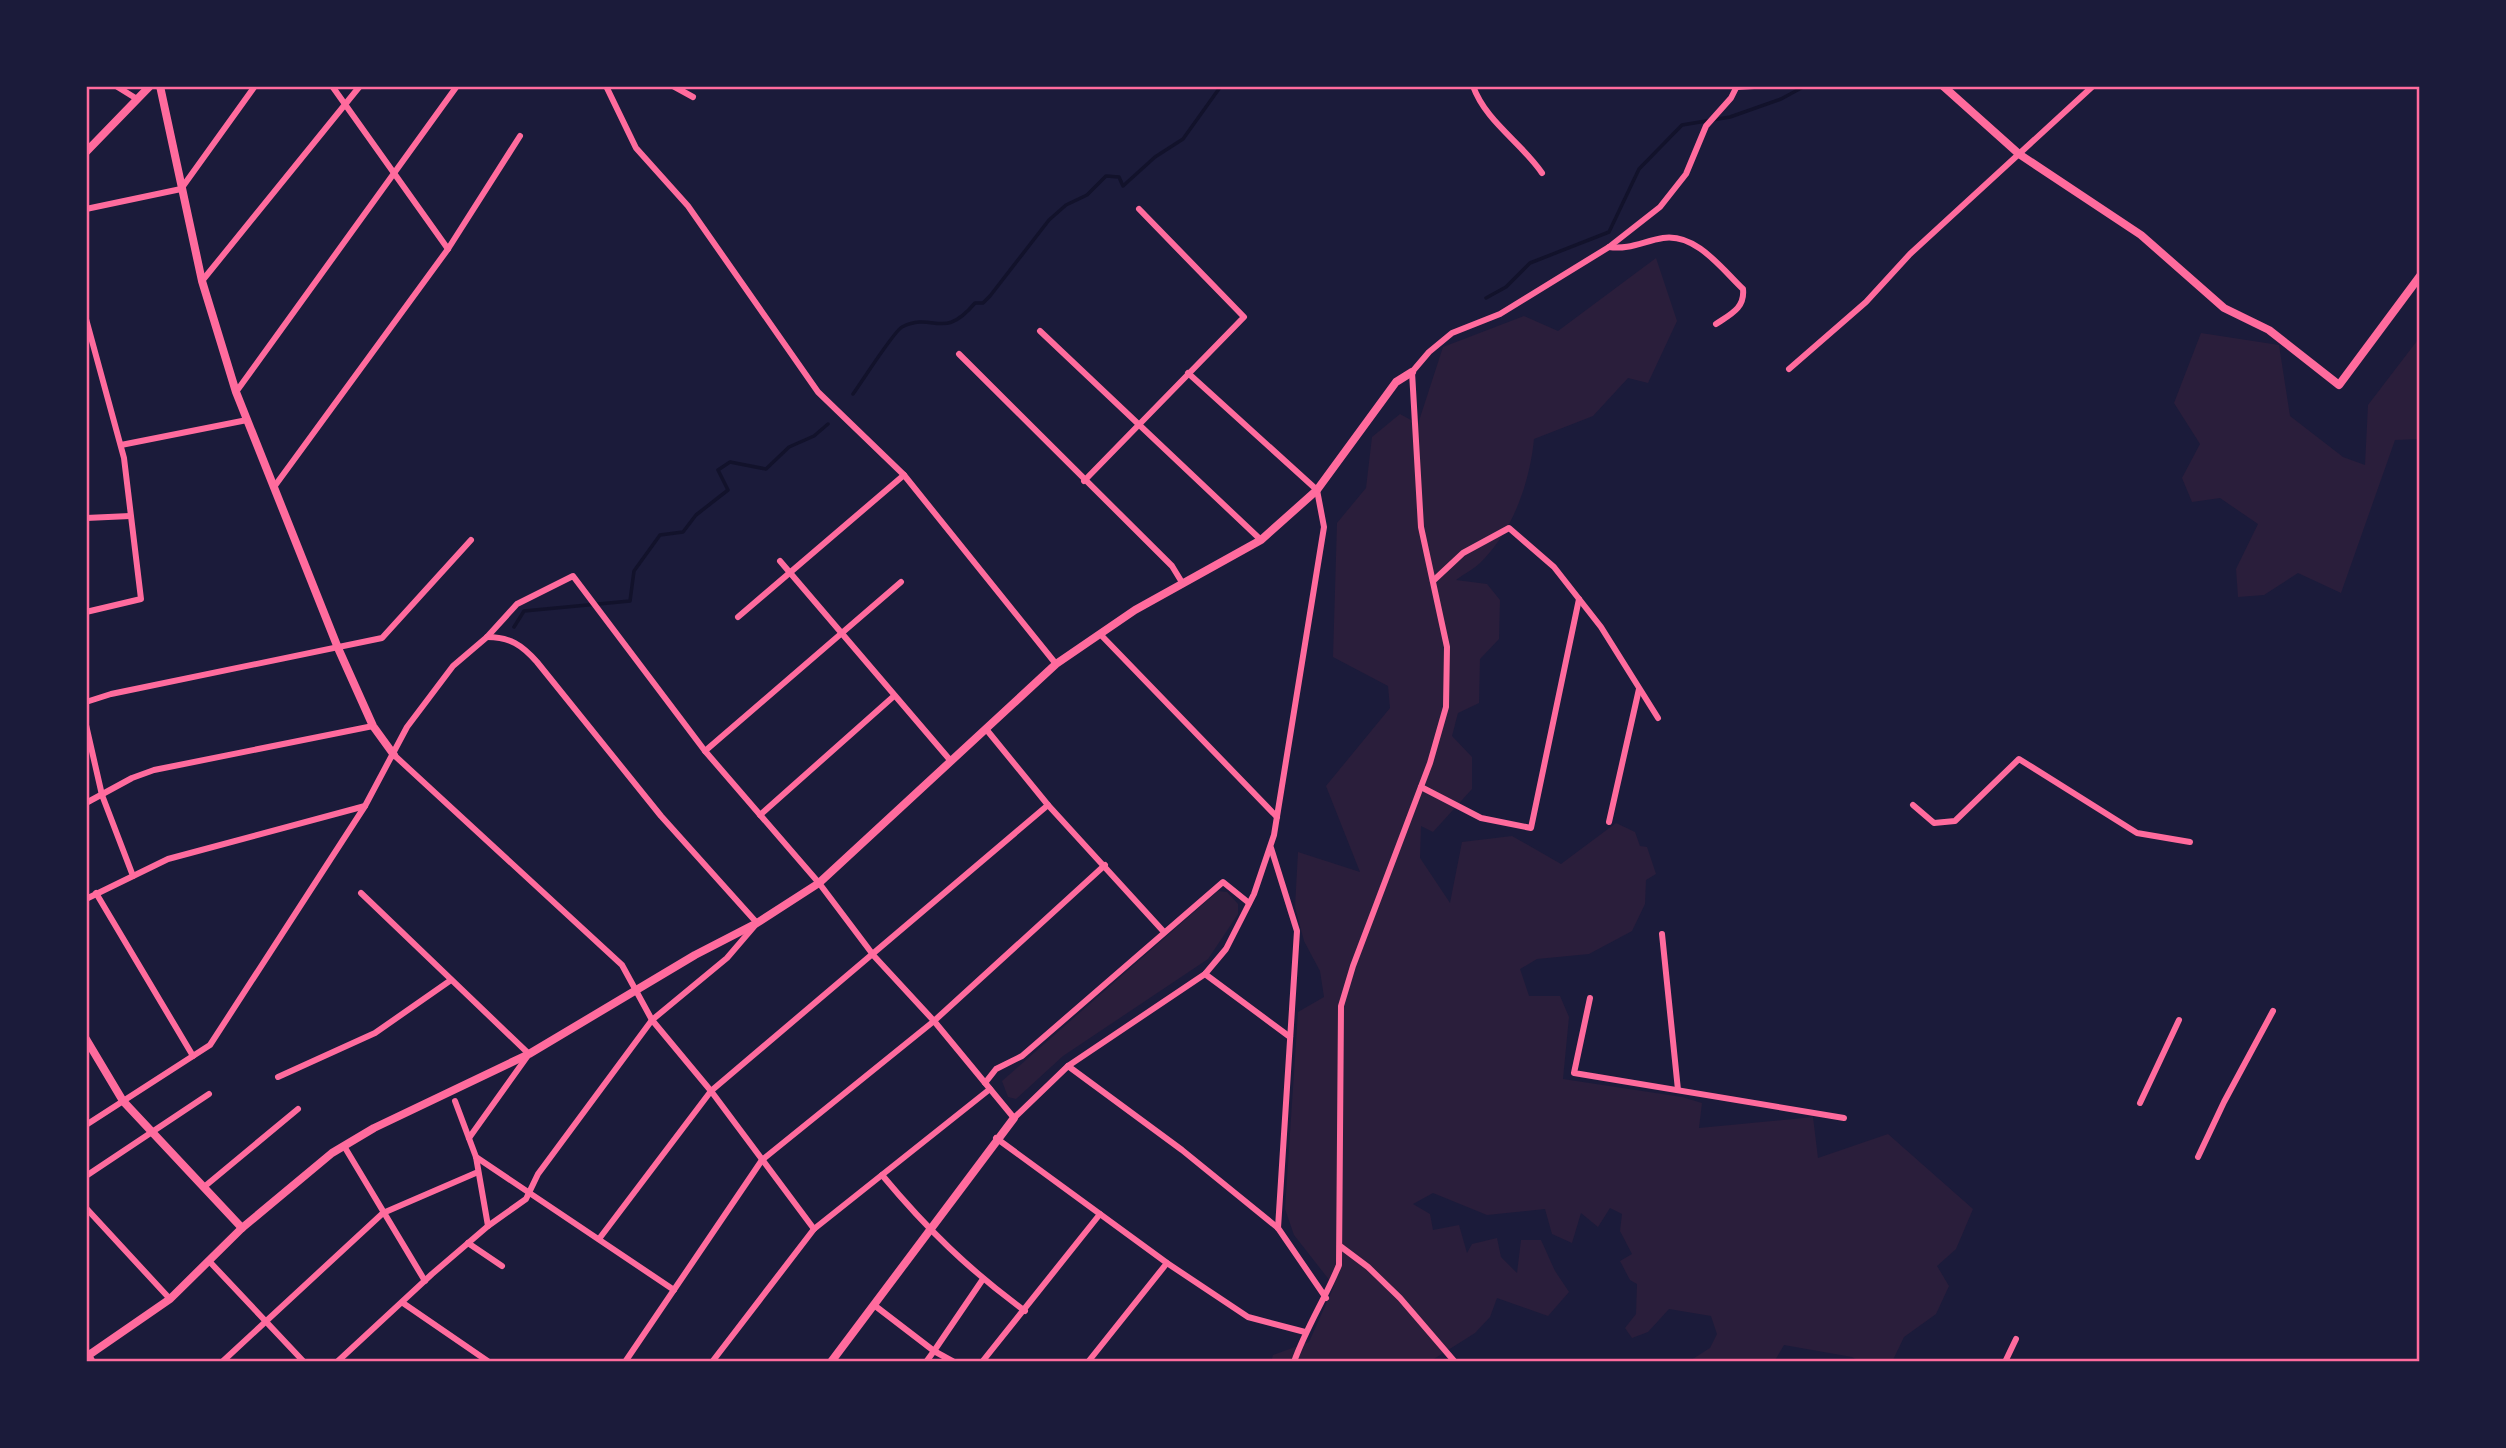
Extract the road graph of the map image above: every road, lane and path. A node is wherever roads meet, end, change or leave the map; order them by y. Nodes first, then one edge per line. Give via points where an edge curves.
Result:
1 (116, 86) edge
2 (150, 86) edge
3 (160, 86) edge
4 (255, 86) edge
5 (332, 86) edge
6 (360, 86) edge
7 (457, 86) edge
8 (606, 86) edge
9 (673, 86) edge
10 (1473, 86) edge
11 (1737, 86) edge
12 (1754, 86) edge
13 (1943, 86) edge
14 (2093, 86) edge
15 (693, 97) dead end
16 (136, 99) junction
17 (346, 105) junction
18 (520, 136) dead end
19 (86, 152) edge
20 (2019, 154) junction
21 (1542, 173) dead end
22 (395, 175) junction
23 (181, 189) junction
24 (86, 209) edge
25 (1139, 209) dead end
26 (1609, 247) junction
27 (448, 249) junction
28 (2420, 276) edge
29 (202, 281) junction
30 (86, 319) edge
31 (1716, 324) dead end
32 (1040, 331) dead end
33 (959, 354) dead end
34 (1789, 369) dead end
35 (1412, 372) junction
36 (1188, 373) junction
37 (236, 392) junction
38 (247, 420) junction
39 (1138, 424) junction
40 (121, 444) junction
41 (904, 475) junction
42 (1084, 481) junction
43 (274, 487) junction
44 (1317, 490) junction
45 (130, 516) junction
46 (86, 518) edge
47 (471, 540) dead end
48 (1261, 540) junction
49 (780, 561) dead end
50 (790, 572) junction
51 (1433, 581) junction
52 (901, 582) dead end
53 (1183, 584) junction
54 (1579, 599) junction
55 (86, 611) edge
56 (738, 617) dead end
57 (844, 634) junction
58 (1100, 634) junction
59 (487, 637) junction
60 (338, 648) junction
61 (1056, 664) junction
62 (1639, 689) junction
63 (894, 696) junction
64 (86, 702) edge
65 (1658, 718) dead end
66 (86, 725) edge
67 (373, 726) junction
68 (986, 729) junction
69 (705, 751) junction
70 (394, 755) junction
71 (950, 760) junction
72 (1421, 788) junction
73 (102, 795) junction
74 (86, 803) edge
75 (1048, 805) junction
76 (1913, 805) dead end
77 (365, 807) junction
78 (760, 815) junction
79 (1277, 817) junction
80 (1609, 822) dead end
81 (2190, 842) dead end
82 (1271, 846) junction
83 (1105, 865) junction
84 (133, 876) junction
85 (819, 883) junction
86 (96, 893) junction
87 (361, 893) dead end
88 (86, 898) edge
89 (1249, 903) junction
90 (757, 923) junction
91 (1164, 932) junction
92 (1662, 934) dead end
93 (874, 956) junction
94 (1205, 974) junction
95 (451, 980) junction
96 (635, 991) junction
97 (1590, 998) dead end
98 (2273, 1012) dead end
99 (652, 1020) junction
100 (934, 1020) junction
101 (2179, 1020) dead end
102 (1290, 1037) junction
103 (86, 1039) edge
104 (529, 1054) junction
105 (193, 1056) junction
106 (1068, 1066) junction
107 (278, 1077) dead end
108 (987, 1086) junction
109 (1678, 1090) junction
110 (711, 1091) junction
111 (209, 1094) dead end
112 (123, 1101) junction
113 (455, 1101) dead end
114 (2140, 1103) dead end
115 (298, 1109) dead end
116 (1014, 1118) junction
117 (1844, 1118) dead end
118 (86, 1125) edge
119 (151, 1131) junction
120 (469, 1138) junction
121 (996, 1138) junction
122 (344, 1146) junction
123 (476, 1157) junction
124 (2198, 1157) dead end
125 (762, 1160) junction
126 (478, 1172) junction
127 (882, 1175) junction
128 (86, 1176) edge
129 (204, 1187) junction
130 (528, 1196) junction
131 (86, 1208) edge
132 (383, 1213) junction
133 (1100, 1214) junction
134 (488, 1226) junction
135 (242, 1228) junction
136 (1278, 1228) junction
137 (814, 1229) junction
138 (928, 1230) junction
139 (599, 1239) junction
140 (468, 1243) junction
141 (1340, 1246) junction
142 (209, 1261) junction
143 (1167, 1263) junction
144 (502, 1266) dead end
145 (983, 1279) junction
146 (425, 1281) junction
147 (674, 1290) junction
148 (1326, 1298) junction
149 (170, 1299) junction
150 (403, 1303) junction
151 (874, 1305) junction
152 (1025, 1311) junction
153 (266, 1321) junction
154 (1305, 1332) junction
155 (2015, 1339) dead end
156 (934, 1351) junction
157 (89, 1356) edge
158 (343, 1357) junction
159 (222, 1362) edge
160 (304, 1362) edge
161 (337, 1362) edge
162 (351, 1362) edge
163 (489, 1362) edge
164 (625, 1362) edge
165 (712, 1362) edge
166 (831, 1362) edge
167 (926, 1362) edge
168 (954, 1362) edge
169 (982, 1362) edge
170 (1088, 1362) edge
171 (1294, 1362) edge
172 (1455, 1362) edge
173 (2005, 1362) edge

1 - 16 street
2 - 16 street
3 - 23 street
4 - 23 street
5 - 17 street
6 - 17 street
7 - 22 street
8 - 41 street via 636,148 688,206 818,392
9 - 15 street
10 - 21 street via 1483,109
11 - 12 street
11 - 26 street via 1706,126 1686,174 1660,207
13 - 20 street
14 - 20 street
16 - 19 street
17 - 22 street
17 - 29 street
18 - 27 street
20 - 28 street via 2141,235 2224,308 2269,330 2339,385
20 - 34 street via 1910,254 1866,302
22 - 27 street
22 - 37 street
23 - 24 street
23 - 29 street
25 - 36 street via 1244,317
26 - 31 street via 1623,249 1665,237 1686,240 1705,253 1743,289 1744,300 1738,309
26 - 35 street via 1500,314 1452,333
27 - 43 street
29 - 37 street
30 - 40 street
32 - 39 street
33 - 42 street
35 - 44 street via 1396,382
35 - 51 street via 1422,527
36 - 39 street
36 - 44 street
37 - 38 street
38 - 40 street
38 - 43 street
39 - 42 street
39 - 48 street
40 - 45 street
41 - 50 street
41 - 61 street
42 - 53 street via 1172,566
43 - 60 street
44 - 48 street
44 - 79 street via 1324,527
45 - 46 street
45 - 55 street via 141,599
47 - 60 street via 382,638
48 - 53 street
49 - 50 street
50 - 56 street
50 - 57 street
51 - 54 street via 1464,553 1509,528 1554,567
51 - 72 street via 1447,647 1446,707
52 - 57 street
53 - 58 street
54 - 62 street
54 - 72 street via 1531,828 1481,818
57 - 63 street
57 - 69 street
58 - 61 street
58 - 79 street
59 - 69 street via 517,604 572,576
59 - 70 street via 453,666 407,727
59 - 90 street via 522,645 645,796
60 - 64 street
60 - 67 street
61 - 68 street
62 - 65 street
62 - 80 street
63 - 71 street
63 - 78 street
66 - 73 street
67 - 70 street
67 - 73 street via 154,770
68 - 71 street
68 - 75 street
69 - 78 street
70 - 77 street
70 - 96 street via 622,965
71 - 85 street
72 - 141 street via 1341,1006
73 - 74 street
73 - 84 street
75 - 83 street
75 - 93 street
76 - 81 street via 1934,823 1955,821 2019,759 2137,833
77 - 84 street via 169,859
77 - 105 street via 210,1045
78 - 85 street
79 - 82 street
82 - 89 street
82 - 102 street via 1297,932
83 - 91 street
83 - 100 street
84 - 86 street
85 - 90 street
85 - 93 street
86 - 88 street
86 - 105 street
87 - 95 street
89 - 91 street via 1223,882
89 - 94 street via 1226,949
90 - 96 street
90 - 99 street via 727,958
91 - 108 street via 1022,1056 996,1069
92 - 109 street
93 - 100 street
93 - 110 street
94 - 102 street
94 - 106 street
95 - 104 street
95 - 107 street via 375,1033
96 - 99 street
96 - 104 street
97 - 109 street via 1574,1073
98 - 124 street
99 - 110 street
99 - 130 street via 538,1174
100 - 108 street
100 - 125 street
101 - 114 street
102 - 136 street
103 - 112 street
104 - 120 street
104 - 122 street
105 - 112 street
106 - 116 street
106 - 136 street
108 - 116 street
108 - 127 street
109 - 117 street
110 - 125 street
110 - 139 street
111 - 119 street
112 - 118 street
112 - 119 street
113 - 120 street
115 - 129 street
116 - 121 street
119 - 128 street
119 - 129 street
120 - 123 street
121 - 133 street
121 - 138 street
122 - 132 street
122 - 135 street
123 - 126 street
123 - 130 street
125 - 137 street
125 - 147 street
126 - 132 street
126 - 134 street
127 - 137 street
127 - 138 street
129 - 135 street
130 - 134 street
130 - 139 street
131 - 149 street
132 - 146 street
132 - 153 street
133 - 143 street
133 - 152 street
134 - 140 street
135 - 142 street
136 - 148 street
137 - 165 street
138 - 145 street
138 - 151 street
139 - 147 street
140 - 144 street
140 - 146 street
141 - 148 street via 1339,1265
141 - 172 street via 1400,1298
142 - 149 street
142 - 153 street
143 - 154 street via 1248,1317
143 - 170 street
145 - 152 street
145 - 156 street
146 - 150 street
147 - 164 street
148 - 154 street
149 - 157 street
150 - 158 street
150 - 163 street
151 - 156 street
151 - 166 street
152 - 169 street
153 - 159 street
153 - 160 street
154 - 171 street
155 - 173 street
156 - 167 street
156 - 168 street
158 - 161 street
158 - 162 street

